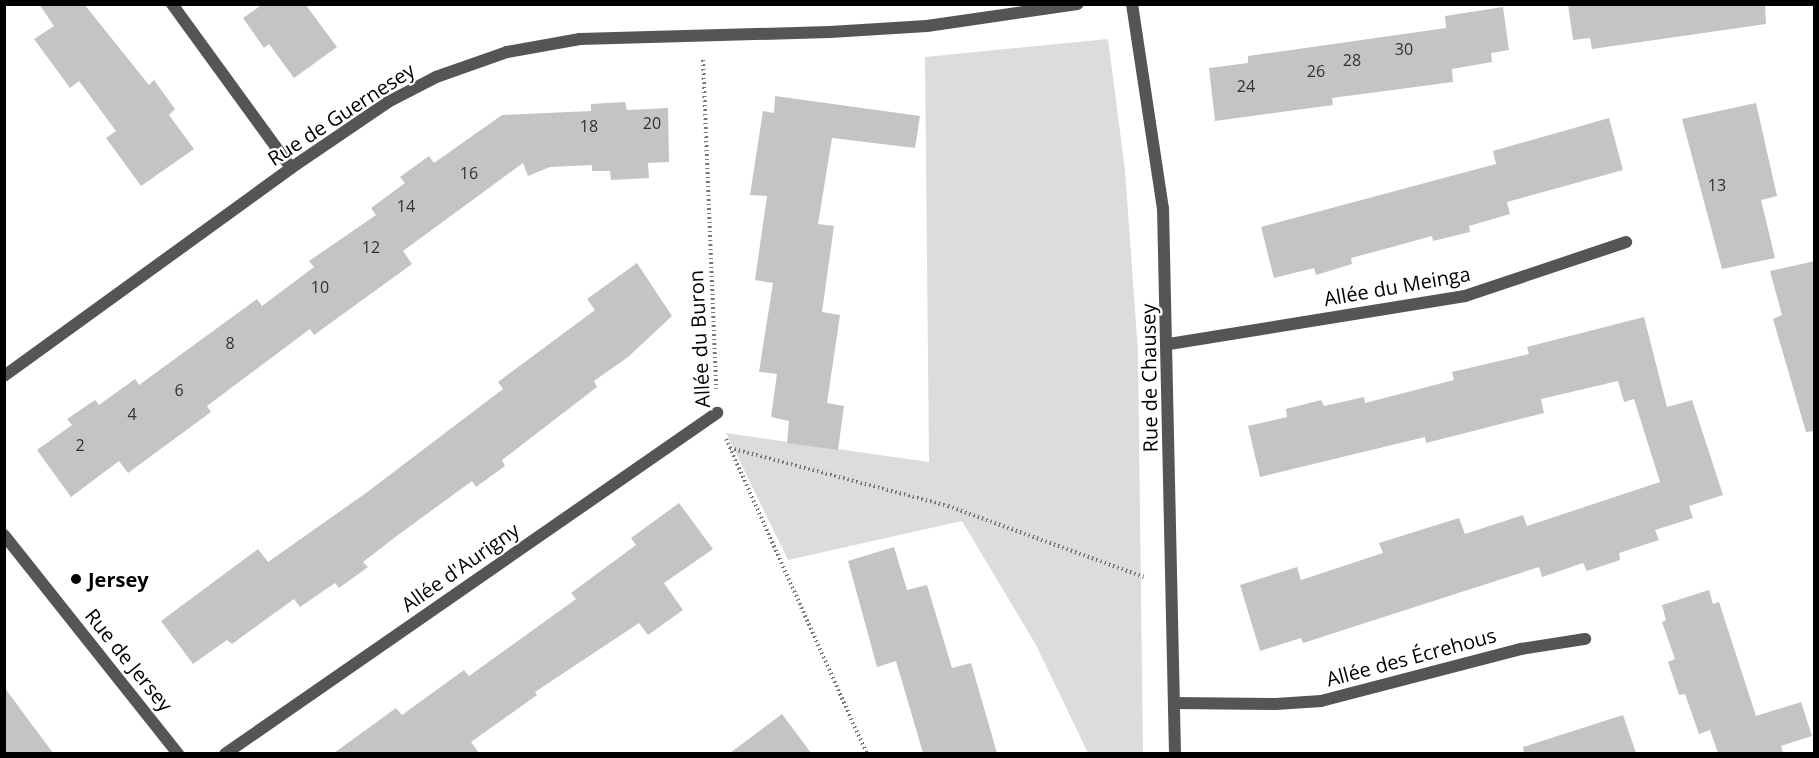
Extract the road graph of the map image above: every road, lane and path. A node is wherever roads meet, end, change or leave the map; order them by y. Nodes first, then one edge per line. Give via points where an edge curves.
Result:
1 (172, 4) edge
2 (1077, 4) edge
3 (1132, 4) edge
4 (1036, 8) edge
5 (702, 35) junction
6 (291, 168) junction
7 (1626, 242) dead end
8 (1169, 344) junction
9 (4, 376) edge
10 (717, 413) junction
11 (729, 448) junction
12 (4, 535) edge
13 (1173, 587) junction
14 (1585, 639) dead end
15 (1174, 703) junction
16 (178, 753) edge
17 (225, 753) edge
18 (867, 753) edge
19 (1175, 753) edge

1 - 6 street
2 - 4 street, Rue de Guernesey
3 - 8 street, Rue de Chausey via 1163,208
4 - 5 street, Rue de Guernesey via 927,26
5 - 6 street, Rue de Guernesey via 580,39 507,51 436,77 388,102
5 - 10 path, Allée du Buron
6 - 9 street, Rue de Guernesey
7 - 8 street, Allée du Meinga via 1465,296
8 - 13 street, Rue de Chausey
10 - 11 path, Allée du Buron
10 - 17 street, Allée d'Aurigny
11 - 13 path via 948,506
11 - 18 path, Allée du Buron
12 - 16 street, Rue de Jersey
13 - 15 street, Rue de Chausey
14 - 15 street, Allée des Écrehous via 1521,649 1321,701 1276,705
15 - 19 street, Rue de Chausey

